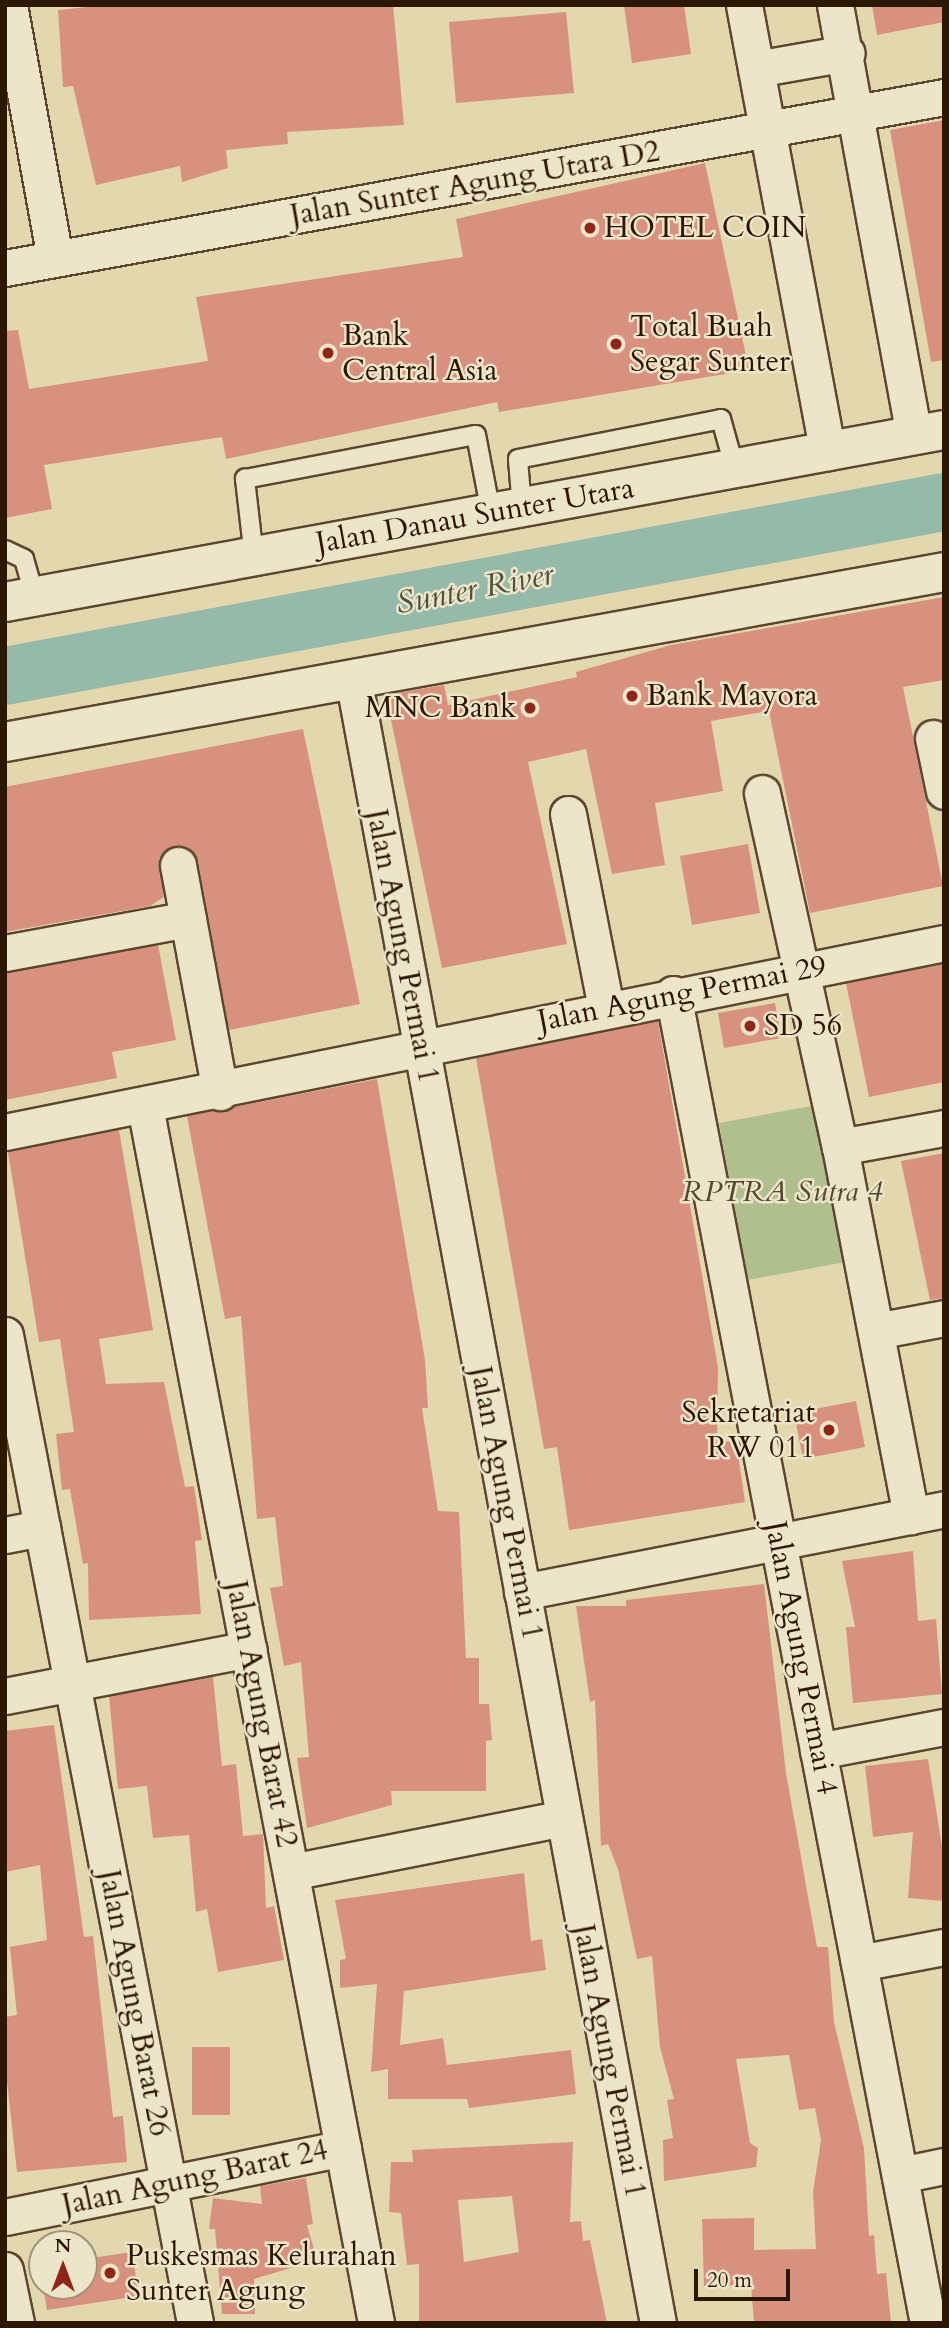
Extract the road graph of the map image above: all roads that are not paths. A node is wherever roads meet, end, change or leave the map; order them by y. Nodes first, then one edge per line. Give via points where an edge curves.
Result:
1 (744, 5) edge
2 (835, 5) edge
3 (11, 6) edge
4 (846, 53) junction
5 (756, 69) junction
6 (944, 97) edge
7 (860, 115) junction
8 (769, 132) junction
9 (55, 259) junction
10 (5, 268) edge
11 (929, 433) edge
12 (828, 452) junction
13 (735, 469) junction
14 (507, 510) junction
15 (5, 550) edge
16 (254, 557) junction
17 (944, 572) edge
18 (20, 600) edge
19 (354, 683) junction
20 (933, 738) dead end
21 (5, 742) edge
22 (944, 791) edge
23 (762, 793) dead end
24 (568, 814) dead end
25 (178, 865) dead end
26 (188, 919) junction
27 (944, 943) edge
28 (5, 953) edge
29 (802, 971) junction
30 (673, 994) junction
31 (606, 1007) junction
32 (420, 1045) junction
33 (220, 1092) junction
34 (145, 1106) junction
35 (944, 1128) edge
36 (5, 1132) edge
37 (840, 1147) junction
38 (944, 1318) edge
39 (876, 1331) junction
40 (5, 1335) edge
41 (927, 1512) edge
42 (42, 1528) junction
43 (5, 1535) edge
44 (778, 1541) junction
45 (523, 1592) junction
46 (248, 1649) junction
47 (73, 1683) junction
48 (5, 1696) edge
49 (944, 1727) edge
50 (818, 1751) junction
51 (564, 1818) junction
52 (291, 1872) junction
53 (944, 1947) edge
54 (859, 1963) junction
55 (343, 2148) junction
56 (944, 2166) edge
57 (900, 2175) junction
58 (168, 2183) junction
59 (5, 2217) edge
60 (5, 2270) edge
61 (16, 2323) edge
62 (195, 2323) edge
63 (376, 2323) edge
64 (658, 2323) edge
65 (928, 2323) edge

1 - 5 street
2 - 4 street
3 - 9 street
4 - 5 street
4 - 7 street
5 - 8 street
6 - 7 street, Jalan Sunter Agung Utara D2
7 - 8 street, Jalan Sunter Agung Utara D2
7 - 11 street
8 - 9 street, Jalan Sunter Agung Utara D2
8 - 12 street
9 - 10 street, Jalan Sunter Agung Utara D2
11 - 12 main road, Jalan Danau Sunter Utara
12 - 13 main road, Jalan Danau Sunter Utara
13 - 14 main road, Jalan Danau Sunter Utara
13 - 14 lane via 721,419 518,458
14 - 16 main road, Jalan Danau Sunter Utara
14 - 16 lane via 476,435 245,479
15 - 18 lane via 24,559
16 - 18 main road, Jalan Danau Sunter Utara
17 - 19 main road
19 - 21 main road
19 - 32 street, Jalan Agung Permai 1
20 - 22 street
23 - 29 street
24 - 31 street
25 - 26 street
26 - 28 street
26 - 33 street
27 - 29 street, Jalan Agung Permai 29
29 - 30 street, Jalan Agung Permai 29
29 - 37 street
30 - 31 street, Jalan Agung Permai 29
30 - 44 street, Jalan Agung Permai 4
31 - 32 street, Jalan Agung Permai 29
32 - 33 street, Jalan Agung Permai 29 via 304,1076
32 - 45 street, Jalan Agung Permai 1
33 - 34 street, Jalan Agung Permai 29
34 - 36 street, Jalan Agung Permai 29
34 - 46 street, Jalan Agung Barat 42
35 - 37 street
37 - 39 street
38 - 39 street
39 - 41 street
40 - 42 street, Jalan Agung Barat 26
41 - 44 street
42 - 43 street
42 - 47 street, Jalan Agung Barat 26
44 - 45 street
44 - 50 street, Jalan Agung Permai 4
45 - 51 street, Jalan Agung Permai 1
46 - 47 street
46 - 52 street, Jalan Agung Barat 42
47 - 48 street
47 - 58 street, Jalan Agung Barat 26
49 - 50 street
50 - 54 street, Jalan Agung Permai 4
51 - 52 street
51 - 64 street, Jalan Agung Permai 1
52 - 55 street, Jalan Agung Barat 42
53 - 54 street
54 - 57 street, Jalan Agung Permai 4
55 - 58 street, Jalan Agung Barat 24
55 - 63 street, Jalan Agung Barat 42
56 - 57 street
57 - 65 street, Jalan Agung Permai 4
58 - 59 street, Jalan Agung Barat 24
58 - 62 street, Jalan Agung Barat 26
60 - 61 street

